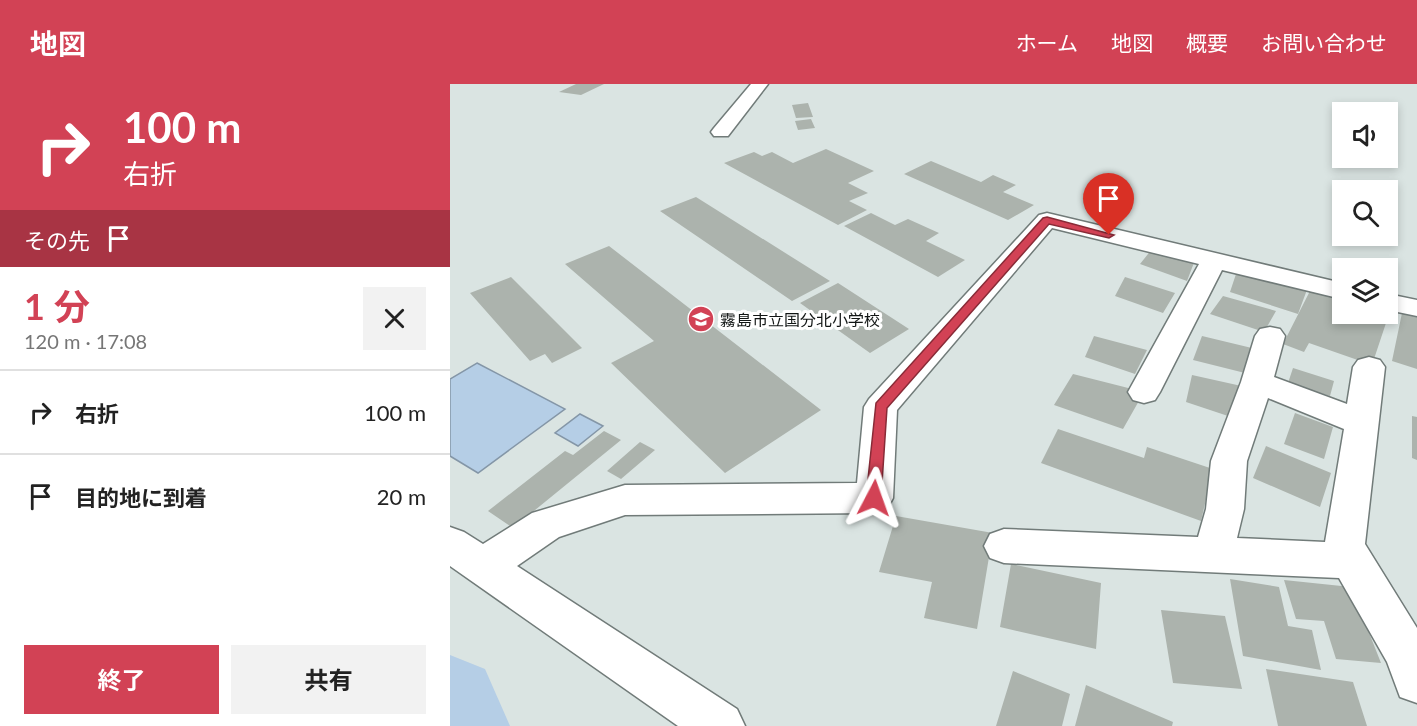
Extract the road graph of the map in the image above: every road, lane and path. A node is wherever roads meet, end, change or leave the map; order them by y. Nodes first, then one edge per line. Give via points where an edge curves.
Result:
1 (760, 84) edge
2 (721, 132) dead end
3 (1214, 260) junction
4 (1332, 289) edge
5 (1398, 304) edge
6 (1417, 308) edge
7 (1270, 336) dead end
8 (1369, 367) dead end
9 (1257, 382) junction
10 (1144, 392) dead end
11 (1360, 422) junction
12 (1004, 546) dead end
13 (1213, 555) junction
14 (466, 556) edge
15 (1351, 561) junction
16 (1417, 681) edge
17 (720, 726) edge

1 - 2 street
3 - 4 street
3 - 10 street
3 - 14 street via 1047,220 880,407 874,498 625,500
5 - 6 street
7 - 9 street
8 - 11 street
9 - 11 street
9 - 13 street via 1229,461 1225,509
11 - 15 street via 1345,544
12 - 13 street
13 - 15 street
14 - 17 street
15 - 16 street via 1405,650

